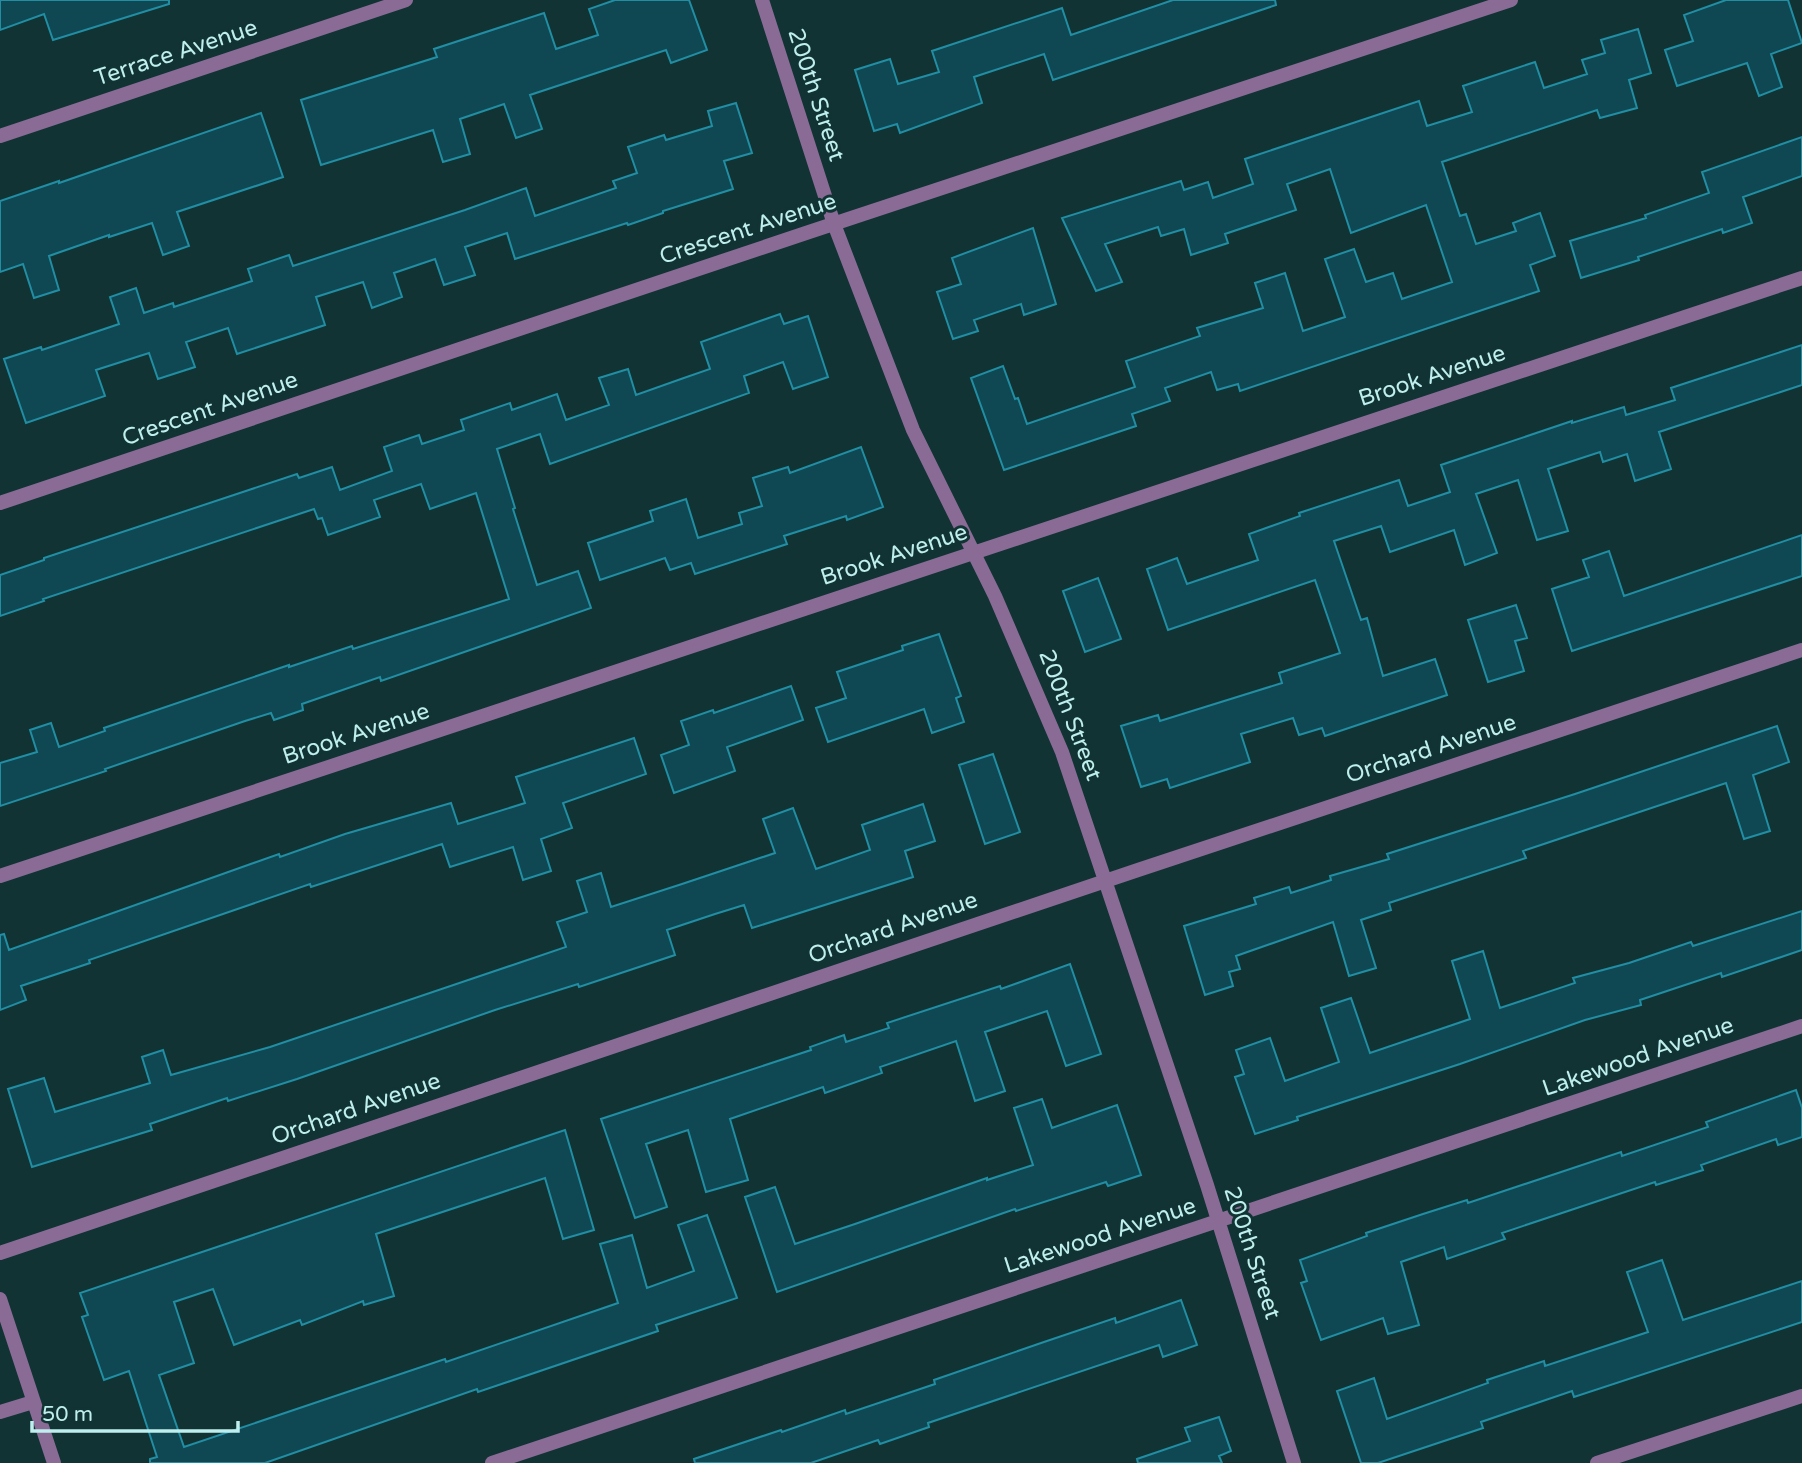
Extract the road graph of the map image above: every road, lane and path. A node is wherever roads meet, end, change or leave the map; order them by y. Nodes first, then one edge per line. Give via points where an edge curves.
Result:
1 (406, 0) edge
2 (762, 0) edge
3 (1511, 0) edge
4 (0, 136) edge
5 (834, 224) junction
6 (1802, 278) edge
7 (0, 503) edge
8 (974, 553) junction
9 (1802, 650) edge
10 (0, 876) edge
11 (1106, 881) junction
12 (1802, 1026) edge
13 (1218, 1221) junction
14 (0, 1253) edge
15 (0, 1299) edge
16 (1802, 1396) edge
17 (33, 1402) junction
18 (0, 1412) edge
19 (54, 1463) edge
20 (492, 1463) edge
21 (1294, 1463) edge
22 (1597, 1463) edge

1 - 4 street, Terrace Avenue
2 - 5 street, 200th Street
3 - 5 street, Crescent Avenue
5 - 7 street, Crescent Avenue
5 - 8 street, 200th Street via 913,430
6 - 8 street, Brook Avenue
8 - 10 street, Brook Avenue
8 - 11 street, 200th Street via 1042,701
9 - 11 street, Orchard Avenue
11 - 13 street, 200th Street
11 - 14 street, Orchard Avenue
12 - 13 street, Lakewood Avenue
13 - 20 street, Lakewood Avenue
13 - 21 street, 200th Street
15 - 17 street
16 - 22 street
17 - 18 street
17 - 19 street

